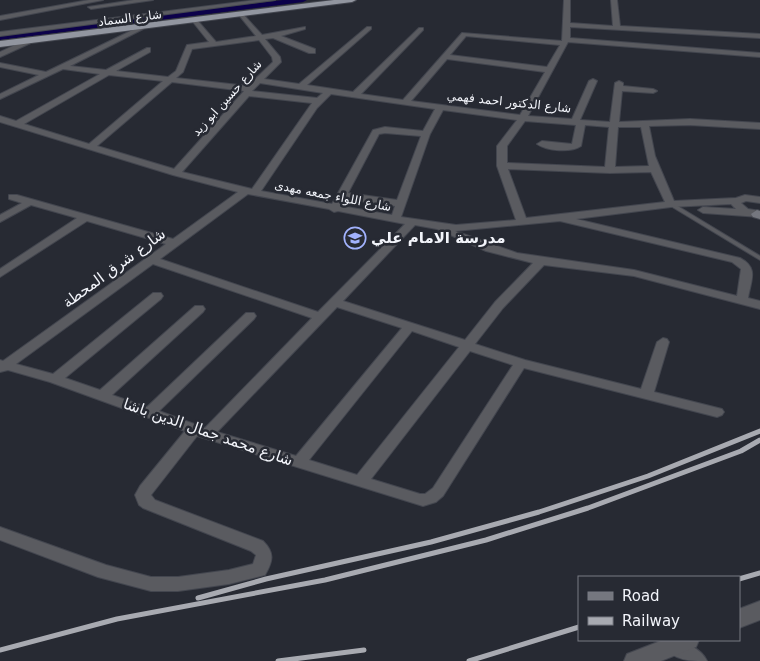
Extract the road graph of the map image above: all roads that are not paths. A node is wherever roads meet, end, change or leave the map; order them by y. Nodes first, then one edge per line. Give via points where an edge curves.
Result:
1 (100, 0) edge
2 (150, 0) edge
3 (272, 0) edge
4 (352, 0) edge
5 (567, 0) edge
6 (614, 0) edge
7 (248, 6) edge
8 (91, 7) dead end
9 (242, 15) junction
10 (20, 16) junction
11 (0, 18) edge
12 (195, 21) junction
13 (567, 25) junction
14 (141, 28) junction
15 (303, 28) dead end
16 (369, 28) dead end
17 (421, 28) dead end
18 (618, 28) junction
19 (25, 31) junction
20 (0, 34) edge
21 (274, 36) junction
22 (760, 36) edge
23 (260, 38) junction
24 (31, 41) junction
25 (213, 43) junction
26 (0, 44) edge
27 (563, 44) junction
28 (147, 50) dead end
29 (312, 51) dead end
30 (0, 55) edge
31 (760, 55) edge
32 (444, 56) junction
33 (0, 65) edge
34 (62, 67) junction
35 (550, 70) junction
36 (107, 72) junction
37 (46, 74) junction
38 (170, 80) junction
39 (258, 80) junction
40 (593, 81) dead end
41 (301, 86) junction
42 (248, 91) junction
43 (329, 91) junction
44 (654, 91) dead end
45 (355, 95) junction
46 (0, 97) edge
47 (318, 101) junction
48 (405, 104) junction
49 (440, 108) junction
50 (523, 118) junction
51 (0, 119) edge
52 (578, 122) junction
53 (17, 124) junction
54 (614, 125) junction
55 (645, 125) junction
56 (760, 126) edge
57 (426, 134) junction
58 (542, 144) dead end
59 (92, 146) junction
60 (502, 166) junction
61 (653, 169) junction
62 (610, 170) junction
63 (176, 173) junction
64 (760, 188) edge
65 (250, 192) junction
66 (341, 196) junction
67 (13, 197) dead end
68 (741, 200) junction
69 (760, 200) edge
70 (30, 202) junction
71 (400, 204) junction
72 (671, 204) junction
73 (334, 209) junction
74 (757, 214) edge
75 (555, 216) junction
76 (86, 218) junction
77 (0, 219) edge
78 (395, 220) junction
79 (522, 221) junction
80 (411, 223) junction
81 (435, 226) junction
82 (175, 243) junction
83 (760, 258) edge
84 (152, 260) junction
85 (541, 261) junction
86 (0, 274) edge
87 (157, 296) dead end
88 (742, 300) junction
89 (335, 302) junction
90 (760, 305) edge
91 (199, 309) dead end
92 (250, 316) dead end
93 (320, 317) junction
94 (409, 327) junction
95 (663, 342) dead end
96 (468, 346) junction
97 (520, 363) junction
98 (2, 366) edge
99 (55, 379) junction
100 (646, 394) junction
101 (102, 396) junction
102 (717, 412) dead end
103 (149, 413) junction
104 (201, 432) junction
105 (299, 463) junction
106 (360, 482) junction
107 (0, 533) edge
108 (760, 610) edge
109 (740, 619) edge
110 (681, 643) edge
111 (635, 661) edge
112 (698, 661) edge

1 - 10 street
2 - 8 street
3 - 7 street
4 - 7 highway, شارع السماد
5 - 13 street
6 - 18 street
7 - 9 highway, شارع السماد
7 - 19 street
9 - 12 highway, شارع السماد
9 - 23 street, شارع حسين ابو زيد
10 - 11 street
10 - 19 street
12 - 14 highway, شارع السماد
12 - 25 street
13 - 18 street
13 - 27 street
14 - 24 highway, شارع السماد
14 - 34 street
15 - 21 street
16 - 41 street
17 - 45 street
18 - 22 street
19 - 20 street
21 - 23 street
21 - 29 street
23 - 25 street
23 - 39 street, شارع حسين ابو زيد via 278,59
24 - 26 highway, شارع السماد
24 - 30 street
25 - 38 street via 187,49 183,64
27 - 31 street
27 - 32 street via 467,34 459,38
27 - 35 street
28 - 36 street
32 - 35 street
32 - 48 street
33 - 37 street
34 - 36 street
34 - 37 street
35 - 50 street
36 - 38 street
36 - 53 street
37 - 46 street
38 - 42 street
38 - 59 street
39 - 41 street, شارع الدكتور احمد فهمي
39 - 42 street, شارع حسين ابو زيد
40 - 52 street
41 - 43 street, شارع الدكتور احمد فهمي
42 - 47 street
42 - 63 street, شارع حسين ابو زيد
43 - 45 street, شارع الدكتور احمد فهمي
43 - 47 street
44 - 54 street via 619,86
45 - 48 street, شارع الدكتور احمد فهمي
47 - 65 street
48 - 49 street, شارع الدكتور احمد فهمي
49 - 50 street, شارع الدكتور احمد فهمي
49 - 57 street
50 - 52 street, شارع الدكتور احمد فهمي
50 - 60 street via 502,146
51 - 53 street, شارع اللواء جمعه مهدى
52 - 54 street, شارع الدكتور احمد فهمي
52 - 58 street via 576,146
53 - 59 street, شارع اللواء جمعه مهدى
54 - 55 street, شارع الدكتور احمد فهمي
54 - 62 street
55 - 56 street, شارع الدكتور احمد فهمي via 690,122
55 - 61 street via 646,146
57 - 66 street via 376,132
57 - 71 street
59 - 63 street, شارع اللواء جمعه مهدى
60 - 62 street
60 - 79 street
61 - 62 street
61 - 72 street
63 - 65 street, شارع اللواء جمعه مهدى
64 - 68 street, شارع اللواء جمعه مهدى
65 - 73 street, شارع اللواء جمعه مهدى
65 - 82 street, شارع شرق المحطة
66 - 71 street
66 - 73 street
67 - 70 street
68 - 69 street
68 - 72 street, شارع اللواء جمعه مهدى
68 - 74 street via 737,206 740,209
70 - 76 street
70 - 77 street
71 - 78 street
72 - 74 street, شارع اللواء جمعه مهدى
72 - 75 street, شارع اللواء جمعه مهدى
72 - 83 lane
73 - 78 street, شارع اللواء جمعه مهدى
75 - 79 street, شارع اللواء جمعه مهدى
75 - 88 street via 736,260 746,269
76 - 82 street
76 - 86 street
78 - 80 street, شارع اللواء جمعه مهدى
79 - 81 street, شارع اللواء جمعه مهدى via 456,228
80 - 81 street, شارع اللواء جمعه مهدى
80 - 89 street
81 - 85 street via 509,256
82 - 84 street, شارع شرق المحطة
84 - 93 street
84 - 98 street, شارع شرق المحطة
85 - 88 street via 634,273
85 - 96 street via 498,306
87 - 99 street
88 - 90 street
89 - 93 street
89 - 94 street
91 - 101 street
92 - 103 street
93 - 104 street
94 - 96 street
94 - 105 street
95 - 100 street
96 - 97 street
96 - 106 street
97 - 100 street
97 - 106 street, شارع محمد جمال الدين باشا via 438,492 429,499 416,499
98 - 99 street, شارع محمد جمال الدين باشا
99 - 101 street, شارع محمد جمال الدين باشا
100 - 102 street
101 - 103 street, شارع محمد جمال الدين باشا
103 - 104 street, شارع محمد جمال الدين باشا
104 - 105 street, شارع محمد جمال الدين باشا
104 - 107 street via 145,490 145,501 257,546 264,553 264,562 259,570 228,578 151,584 104,572
105 - 106 street, شارع محمد جمال الدين باشا
108 - 109 street
110 - 111 street
110 - 112 street

